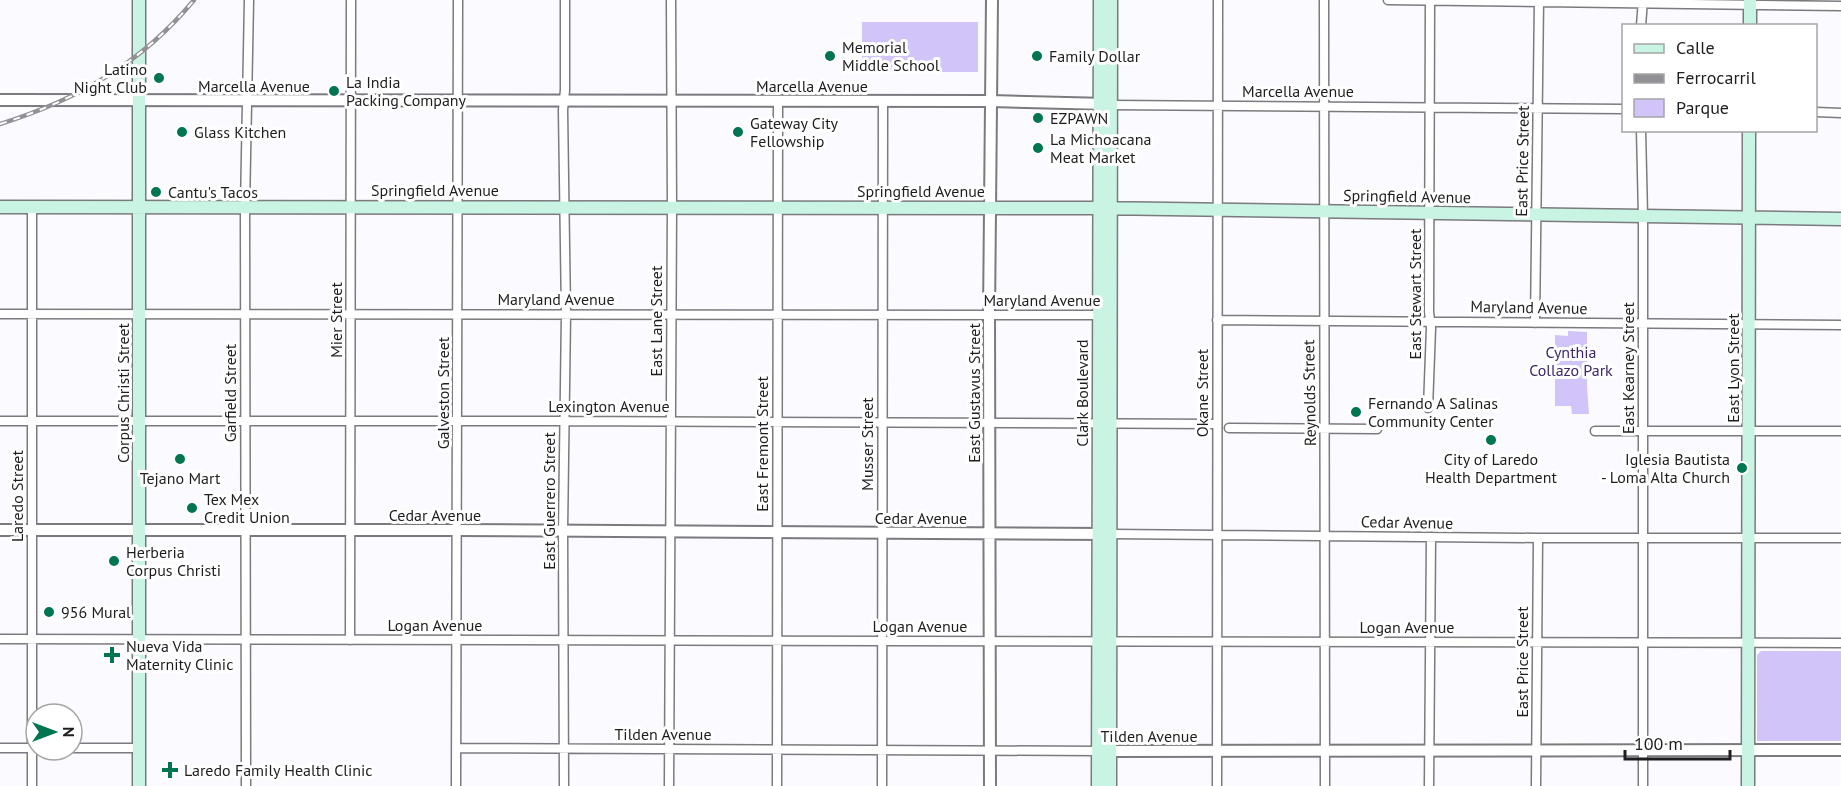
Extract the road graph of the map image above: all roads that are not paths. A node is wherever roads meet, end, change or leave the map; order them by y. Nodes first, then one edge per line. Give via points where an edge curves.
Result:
1 (139, 0) edge
2 (249, 0) edge
3 (351, 0) edge
4 (458, 0) edge
5 (565, 0) edge
6 (671, 0) edge
7 (992, 0) edge
8 (1100, 0) edge
9 (1111, 0) edge
10 (1218, 0) edge
11 (1324, 0) edge
12 (1388, 0) edge
13 (1430, 0) edge
14 (1539, 1) edge
15 (1643, 1) edge
16 (1750, 2) edge
17 (1841, 6) edge
18 (1641, 24) edge
19 (1750, 24) edge
20 (0, 100) edge
21 (457, 100) junction
22 (564, 100) junction
23 (139, 101) junction
24 (246, 101) junction
25 (351, 101) junction
26 (671, 101) junction
27 (991, 101) junction
28 (778, 102) junction
29 (883, 102) junction
30 (1105, 104) junction
31 (1218, 105) junction
32 (1325, 106) junction
33 (1430, 107) junction
34 (1538, 108) junction
35 (1622, 109) edge
36 (1817, 112) edge
37 (1841, 112) edge
38 (1641, 132) edge
39 (1749, 132) edge
40 (0, 207) edge
41 (32, 207) junction
42 (139, 207) junction
43 (245, 207) junction
44 (351, 207) junction
45 (458, 207) junction
46 (564, 207) junction
47 (672, 207) junction
48 (777, 207) junction
49 (882, 207) junction
50 (990, 208) junction
51 (1105, 208) junction
52 (1217, 210) junction
53 (1325, 212) junction
54 (1430, 213) junction
55 (1536, 214) junction
56 (1643, 216) junction
57 (1749, 218) junction
58 (1841, 219) edge
59 (139, 313) junction
60 (245, 313) junction
61 (351, 313) junction
62 (458, 313) junction
63 (0, 314) edge
64 (32, 314) junction
65 (566, 314) junction
66 (671, 314) junction
67 (777, 314) junction
68 (882, 315) junction
69 (989, 315) junction
70 (1105, 315) junction
71 (1217, 320) junction
72 (1323, 320) junction
73 (1430, 321) junction
74 (1535, 323) junction
75 (1643, 323) junction
76 (1749, 325) junction
77 (1841, 325) edge
78 (1428, 408) dead end
79 (0, 421) edge
80 (245, 421) junction
81 (351, 421) junction
82 (458, 421) junction
83 (565, 421) junction
84 (32, 422) junction
85 (139, 422) junction
86 (670, 422) junction
87 (777, 423) junction
88 (882, 423) junction
89 (989, 424) junction
90 (1217, 424) junction
91 (1105, 425) junction
92 (1229, 428) dead end
93 (1325, 429) junction
94 (1377, 429) dead end
95 (1595, 431) dead end
96 (1643, 431) junction
97 (1841, 431) edge
98 (1749, 432) junction
99 (0, 530) edge
100 (139, 530) junction
101 (245, 530) junction
102 (351, 530) junction
103 (457, 530) junction
104 (564, 530) junction
105 (32, 531) junction
106 (670, 531) junction
107 (777, 531) junction
108 (882, 532) junction
109 (989, 533) junction
110 (1105, 534) junction
111 (1217, 535) junction
112 (1325, 535) junction
113 (1431, 537) junction
114 (1643, 537) junction
115 (1538, 538) junction
116 (1749, 538) junction
117 (1841, 538) edge
118 (0, 639) edge
119 (32, 639) junction
120 (139, 639) junction
121 (246, 639) junction
122 (350, 640) junction
123 (457, 640) junction
124 (564, 640) junction
125 (669, 640) junction
126 (777, 641) junction
127 (882, 641) junction
128 (990, 641) junction
129 (1104, 642) junction
130 (1217, 642) junction
131 (1325, 642) junction
132 (1430, 642) junction
133 (1536, 643) junction
134 (1643, 643) junction
135 (1841, 643) edge
136 (1749, 644) junction
137 (33, 702) edge
138 (0, 748) edge
139 (24, 748) edge
140 (84, 748) edge
141 (139, 748) junction
142 (456, 748) junction
143 (564, 749) junction
144 (669, 749) junction
145 (777, 749) junction
146 (882, 750) junction
147 (990, 750) junction
148 (1325, 750) junction
149 (1430, 750) junction
150 (1536, 750) junction
151 (1643, 750) junction
152 (1749, 750) junction
153 (1841, 750) edge
154 (1104, 751) junction
155 (1217, 751) junction
156 (33, 762) edge
157 (32, 786) edge
158 (140, 786) edge
159 (246, 786) edge
160 (456, 786) edge
161 (564, 786) edge
162 (669, 786) edge
163 (777, 786) edge
164 (882, 786) edge
165 (990, 786) edge
166 (1098, 786) edge
167 (1110, 786) edge
168 (1217, 786) edge
169 (1325, 786) edge
170 (1429, 786) edge
171 (1536, 786) edge
172 (1643, 786) edge
173 (1748, 786) edge

1 - 23 main road, Corpus Christi Street
2 - 24 street, Garfield Street
3 - 25 street, Mier Street
4 - 21 street, Galveston Street
5 - 22 street, East Guerrero Street
6 - 26 street, East Lane Street
7 - 27 street, East Gustavus Street
8 - 30 main road, Clark Boulevard
9 - 30 main road, Clark Boulevard
10 - 31 street, Okane Street
11 - 32 street, Reynolds Street
12 - 13 street
13 - 14 street
13 - 33 street, East Stewart Street
14 - 15 street
14 - 34 street, East Price Street
15 - 16 street
15 - 18 street
16 - 17 street
16 - 19 main road
20 - 23 street, Marcella Avenue
21 - 22 street, Marcella Avenue
21 - 25 street, Marcella Avenue
21 - 45 street, Galveston Street
22 - 26 street, Marcella Avenue
22 - 46 street, East Guerrero Street
23 - 24 street, Marcella Avenue
23 - 42 main road, Corpus Christi Street
24 - 25 street, Marcella Avenue
24 - 43 street, Garfield Street
25 - 44 street, Mier Street
26 - 28 street, Marcella Avenue
26 - 47 street, East Lane Street
27 - 29 street, Marcella Avenue
27 - 30 street, Marcella Avenue
27 - 50 street, East Gustavus Street
28 - 29 street, Marcella Avenue
28 - 48 street, East Fremont Street
29 - 49 street, Musser Street
30 - 31 street, Marcella Avenue
30 - 51 main road, Clark Boulevard
31 - 32 street, Marcella Avenue
31 - 52 street, Okane Street
32 - 33 street, Marcella Avenue
32 - 53 street, Reynolds Street
33 - 34 street, Marcella Avenue
33 - 54 street, East Stewart Street
34 - 35 street, Marcella Avenue
34 - 55 street, East Price Street
36 - 37 street
38 - 56 street, East Kearney Street
39 - 57 main road, East Lyon Street
40 - 41 main road, Springfield Avenue
41 - 42 main road, Springfield Avenue
41 - 64 street, Laredo Street
42 - 43 main road, Springfield Avenue
42 - 59 main road, Corpus Christi Street
43 - 44 main road, Springfield Avenue
43 - 60 street, Garfield Street
44 - 45 main road, Springfield Avenue
44 - 61 street, Mier Street
45 - 46 main road, Springfield Avenue
45 - 62 street, Galveston Street
46 - 47 main road, Springfield Avenue
46 - 65 street, East Guerrero Street
47 - 48 main road, Springfield Avenue
47 - 66 street, East Lane Street
48 - 49 main road, Springfield Avenue
48 - 67 street, East Fremont Street
49 - 50 main road, Springfield Avenue
49 - 68 street, Musser Street
50 - 51 main road, Springfield Avenue
50 - 69 street, East Gustavus Street
51 - 52 main road, Springfield Avenue
51 - 70 main road, Clark Boulevard
52 - 53 main road, Springfield Avenue
52 - 71 street, Okane Street
53 - 54 main road, Springfield Avenue
53 - 72 street, Reynolds Street
54 - 55 main road, Springfield Avenue
54 - 73 street, East Stewart Street
55 - 56 main road, Springfield Avenue
55 - 74 street, East Price Street
56 - 57 main road, Springfield Avenue
56 - 75 street, East Kearney Street
57 - 58 main road, Springfield Avenue
57 - 76 main road, East Lyon Street
59 - 60 street, Maryland Avenue
59 - 64 street, Maryland Avenue
59 - 85 main road, Corpus Christi Street
60 - 61 street, Maryland Avenue
60 - 80 street, Garfield Street
61 - 62 street, Maryland Avenue
61 - 81 street, Mier Street
62 - 65 street, Maryland Avenue
62 - 82 street, Galveston Street
63 - 64 street, Maryland Avenue
64 - 84 street, Laredo Street
65 - 66 street, Maryland Avenue
65 - 83 street, East Guerrero Street
66 - 67 street, Maryland Avenue
66 - 86 street, East Lane Street
67 - 68 street, Maryland Avenue
67 - 87 street, East Fremont Street
68 - 69 street, Maryland Avenue
68 - 88 street, Musser Street
69 - 70 street, Maryland Avenue
69 - 89 street, East Gustavus Street
70 - 91 main road, Clark Boulevard
71 - 72 street, Maryland Avenue
71 - 90 street, Okane Street
72 - 73 street, Maryland Avenue
72 - 93 street, Reynolds Street
73 - 74 street, Maryland Avenue
73 - 78 street, East Stewart Street
74 - 75 street, Maryland Avenue
75 - 76 street, Maryland Avenue
75 - 96 street, East Kearney Street
76 - 77 street, Maryland Avenue
76 - 98 main road, East Lyon Street
79 - 84 street, Lexington Avenue
80 - 81 street, Lexington Avenue
80 - 85 street, Lexington Avenue
80 - 101 street, Garfield Street
81 - 82 street, Lexington Avenue
81 - 102 street, Mier Street
82 - 83 street, Lexington Avenue
82 - 103 street, Galveston Street
83 - 86 street, Lexington Avenue
83 - 104 street, East Guerrero Street
84 - 85 street, Lexington Avenue
84 - 105 street, Laredo Street
85 - 100 main road, Corpus Christi Street
86 - 87 street, Lexington Avenue
86 - 106 street, East Lane Street
87 - 88 street, Lexington Avenue
87 - 107 street, East Fremont Street
88 - 89 street, Lexington Avenue
88 - 108 street, Musser Street
89 - 91 street, Lexington Avenue
89 - 109 street, East Gustavus Street
90 - 91 street, Lexington Avenue
90 - 111 street, Okane Street
91 - 110 main road, Clark Boulevard
92 - 93 street
93 - 94 street
93 - 112 street, Reynolds Street
95 - 96 street
96 - 98 street
96 - 114 street, East Kearney Street
97 - 98 street
98 - 116 main road, East Lyon Street
99 - 105 street, Cedar Avenue
100 - 101 street, Cedar Avenue
100 - 105 street, Cedar Avenue
100 - 120 main road, Corpus Christi Street
101 - 102 street, Cedar Avenue
101 - 121 street, Garfield Street
102 - 103 street, Cedar Avenue
102 - 122 street, Mier Street
103 - 104 street, Cedar Avenue
103 - 123 street, Galveston Street
104 - 106 street, Cedar Avenue
104 - 124 street, East Guerrero Street
105 - 119 street, Laredo Street
106 - 107 street, Cedar Avenue
106 - 125 street, East Lane Street
107 - 108 street, Cedar Avenue
107 - 126 street, East Fremont Street
108 - 109 street, Cedar Avenue
108 - 127 street, Musser Street
109 - 110 street, Cedar Avenue
109 - 128 street, East Gustavus Street
110 - 111 street, Cedar Avenue
110 - 129 main road, Clark Boulevard
111 - 112 street, Cedar Avenue
111 - 130 street, Okane Street
112 - 113 street, Cedar Avenue
112 - 131 street, Reynolds Street
113 - 115 street, Cedar Avenue
113 - 132 street
114 - 115 street, Cedar Avenue
114 - 116 street, Cedar Avenue
114 - 134 street, East Kearney Street
115 - 133 street, East Price Street
116 - 117 street, Cedar Avenue
116 - 136 main road, East Lyon Street
118 - 119 street, Logan Avenue
119 - 120 street, Logan Avenue
119 - 137 street, Laredo Street
120 - 121 street, Logan Avenue
120 - 141 main road, Corpus Christi Street
121 - 122 street, Logan Avenue
121 - 159 street, Garfield Street
122 - 123 street, Logan Avenue
123 - 124 street, Logan Avenue
123 - 142 street, Galveston Street
124 - 125 street, Logan Avenue
124 - 143 street, East Guerrero Street
125 - 126 street, Logan Avenue
125 - 144 street, East Lane Street
126 - 127 street, Logan Avenue
126 - 145 street, East Fremont Street
127 - 128 street, Logan Avenue
127 - 146 street, Musser Street
128 - 129 street, Logan Avenue
128 - 147 street, East Gustavus Street
129 - 130 street, Logan Avenue
129 - 154 main road, Clark Boulevard
130 - 131 street, Logan Avenue
130 - 155 street, Okane Street
131 - 132 street, Logan Avenue
131 - 148 street, Reynolds Street
132 - 133 street, Logan Avenue
132 - 149 street
133 - 134 street, Logan Avenue
133 - 150 street, East Price Street
134 - 136 street, Logan Avenue
134 - 151 street, East Kearney Street
135 - 136 street, Logan Avenue
136 - 152 main road, East Lyon Street
138 - 139 street
140 - 141 street
141 - 158 main road, Corpus Christi Street
142 - 143 street, Tilden Avenue
142 - 160 street, Galveston Street
143 - 144 street, Tilden Avenue
143 - 161 street, East Guerrero Street
144 - 145 street, Tilden Avenue
144 - 162 street, East Lane Street
145 - 146 street, Tilden Avenue
145 - 163 street, East Fremont Street
146 - 147 street, Tilden Avenue
146 - 164 street, Musser Street
147 - 154 street, Tilden Avenue
147 - 165 street, East Gustavus Street
148 - 149 street, Tilden Avenue
148 - 155 street, Tilden Avenue
148 - 169 street, Reynolds Street
149 - 150 street, Tilden Avenue
149 - 170 street
150 - 151 street, Tilden Avenue
150 - 171 street, East Price Street
151 - 152 street, Tilden Avenue
151 - 172 street, East Kearney Street
152 - 153 street, Tilden Avenue
152 - 173 main road, East Lyon Street
154 - 155 street, Tilden Avenue
154 - 166 main road, Clark Boulevard
154 - 167 main road, Clark Boulevard
155 - 168 street, Okane Street
156 - 157 street, Laredo Street

